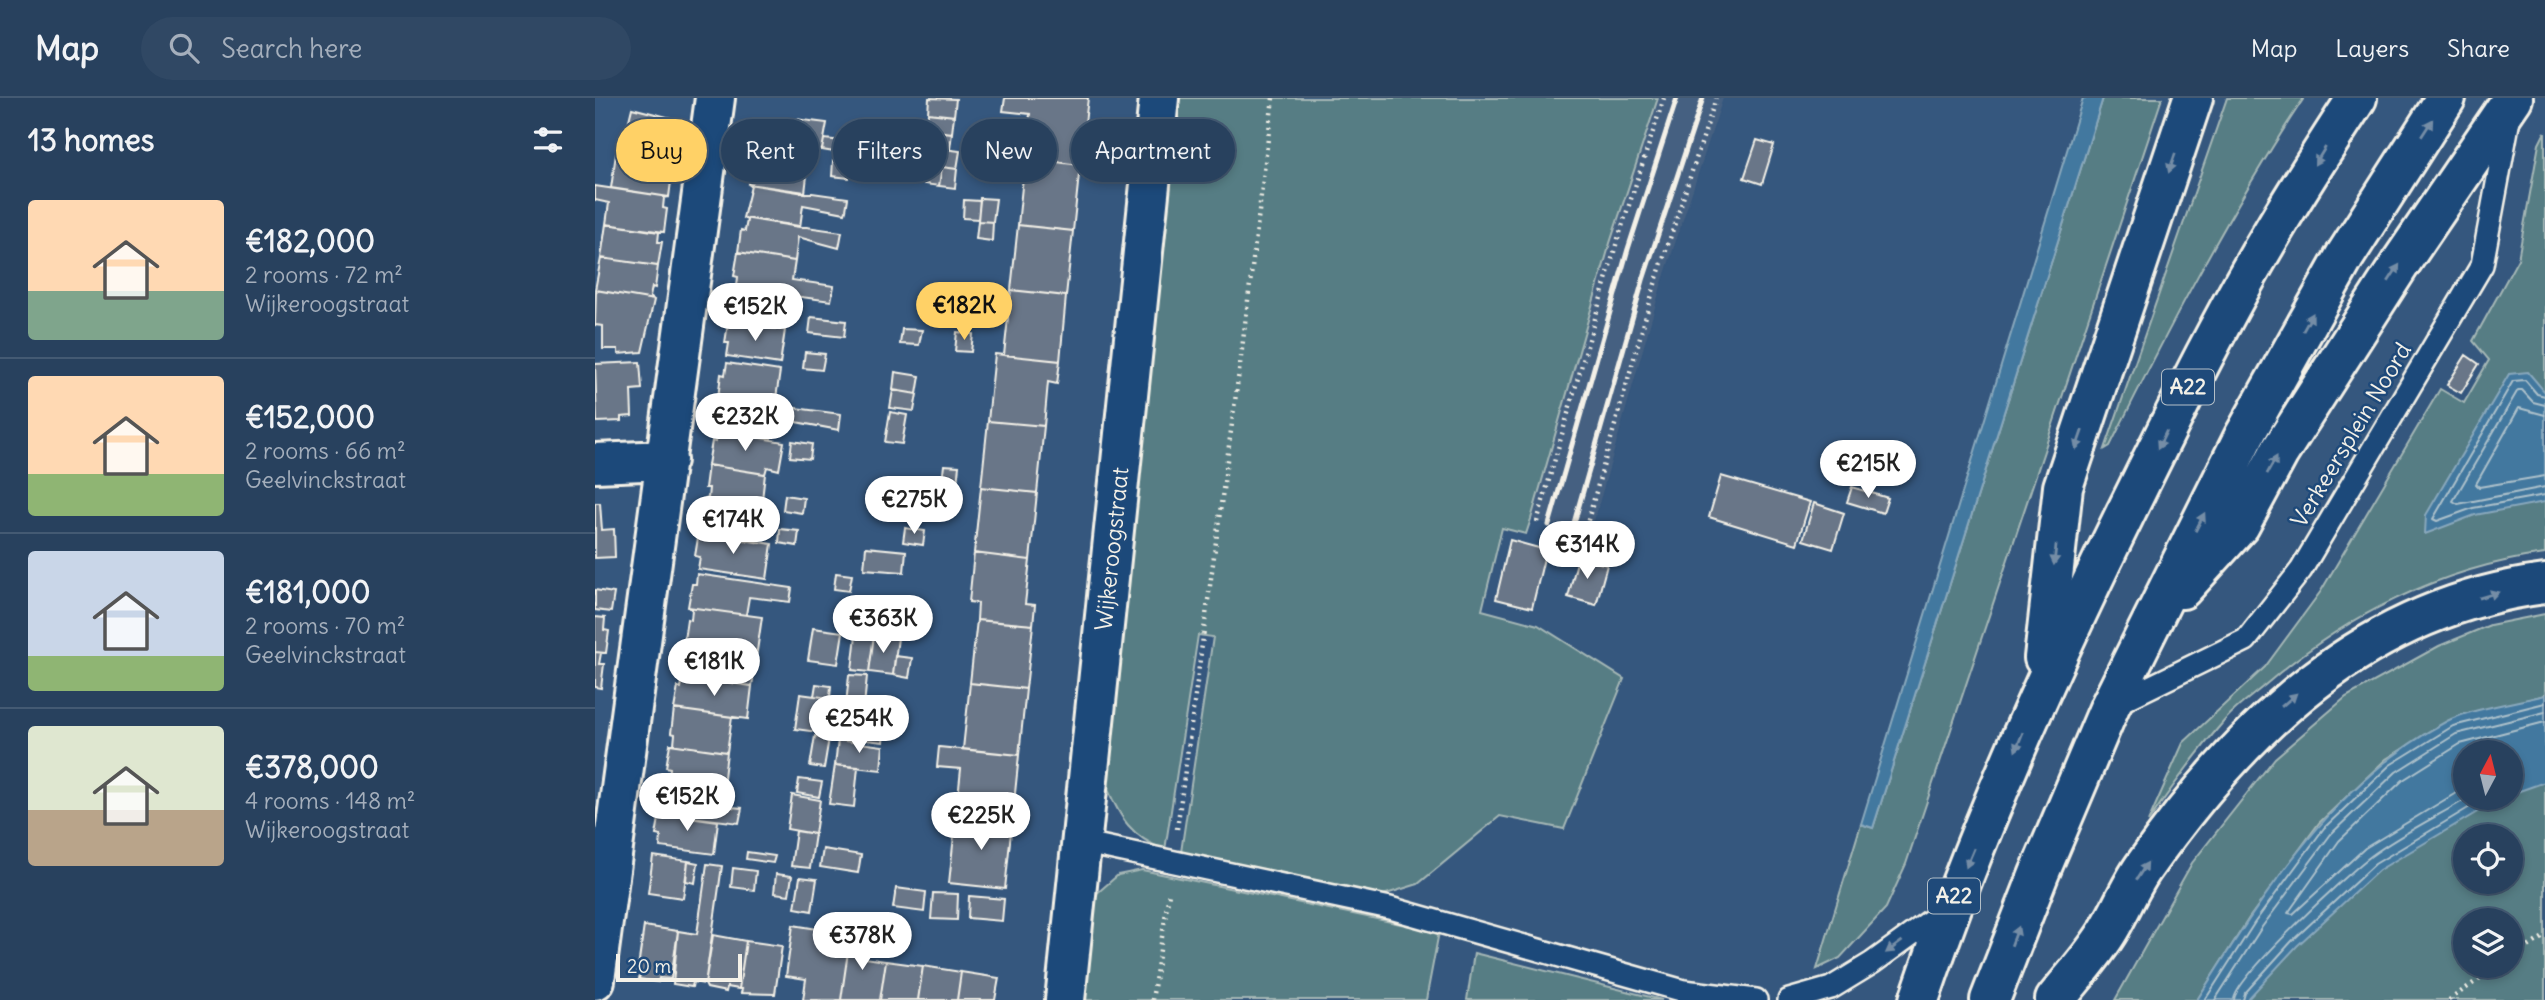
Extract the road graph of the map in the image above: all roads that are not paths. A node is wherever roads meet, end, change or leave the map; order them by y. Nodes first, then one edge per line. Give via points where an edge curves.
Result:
1 (715, 98) edge
2 (1159, 98) edge
3 (2193, 98) edge
4 (2357, 98) edge
5 (2446, 98) edge
6 (2513, 98) edge
7 (667, 460) junction
8 (595, 463) edge
9 (2545, 584) edge
10 (2148, 627) junction
11 (2041, 688) junction
12 (2110, 706) junction
13 (1081, 842) junction
14 (1950, 907) junction
15 (595, 980) edge
16 (1065, 1000) edge
17 (1756, 1000) edge
18 (1789, 1000) edge
19 (1919, 1000) edge
20 (1990, 1000) edge
21 (2055, 1000) edge

1 - 7 main road
2 - 13 main road, Wijkeroogstraat
3 -> 11 main road, A22 via 2063,487
4 -> 11 main road, A22 via 2275,228 2209,345
10 -> 5 main road via 2243,438 2345,256
10 -> 6 main road via 2240,524 2279,453 2393,275
6 - 12 lane, Verkeersplein Noord via 2482,265 2301,570 2246,640
7 - 8 main road
7 - 15 main road
21 -> 9 main road via 2109,931 2141,871 2216,771 2291,697 2363,648 2430,613 2514,588
10 - 12 main road
11 -> 14 main road, A22
20 -> 12 main road
13 - 16 main road, Wijkeroogstraat
13 - 17 lane via 1390,908 1684,991
14 -> 18 lane via 1832,988
14 - 19 main road, A22

